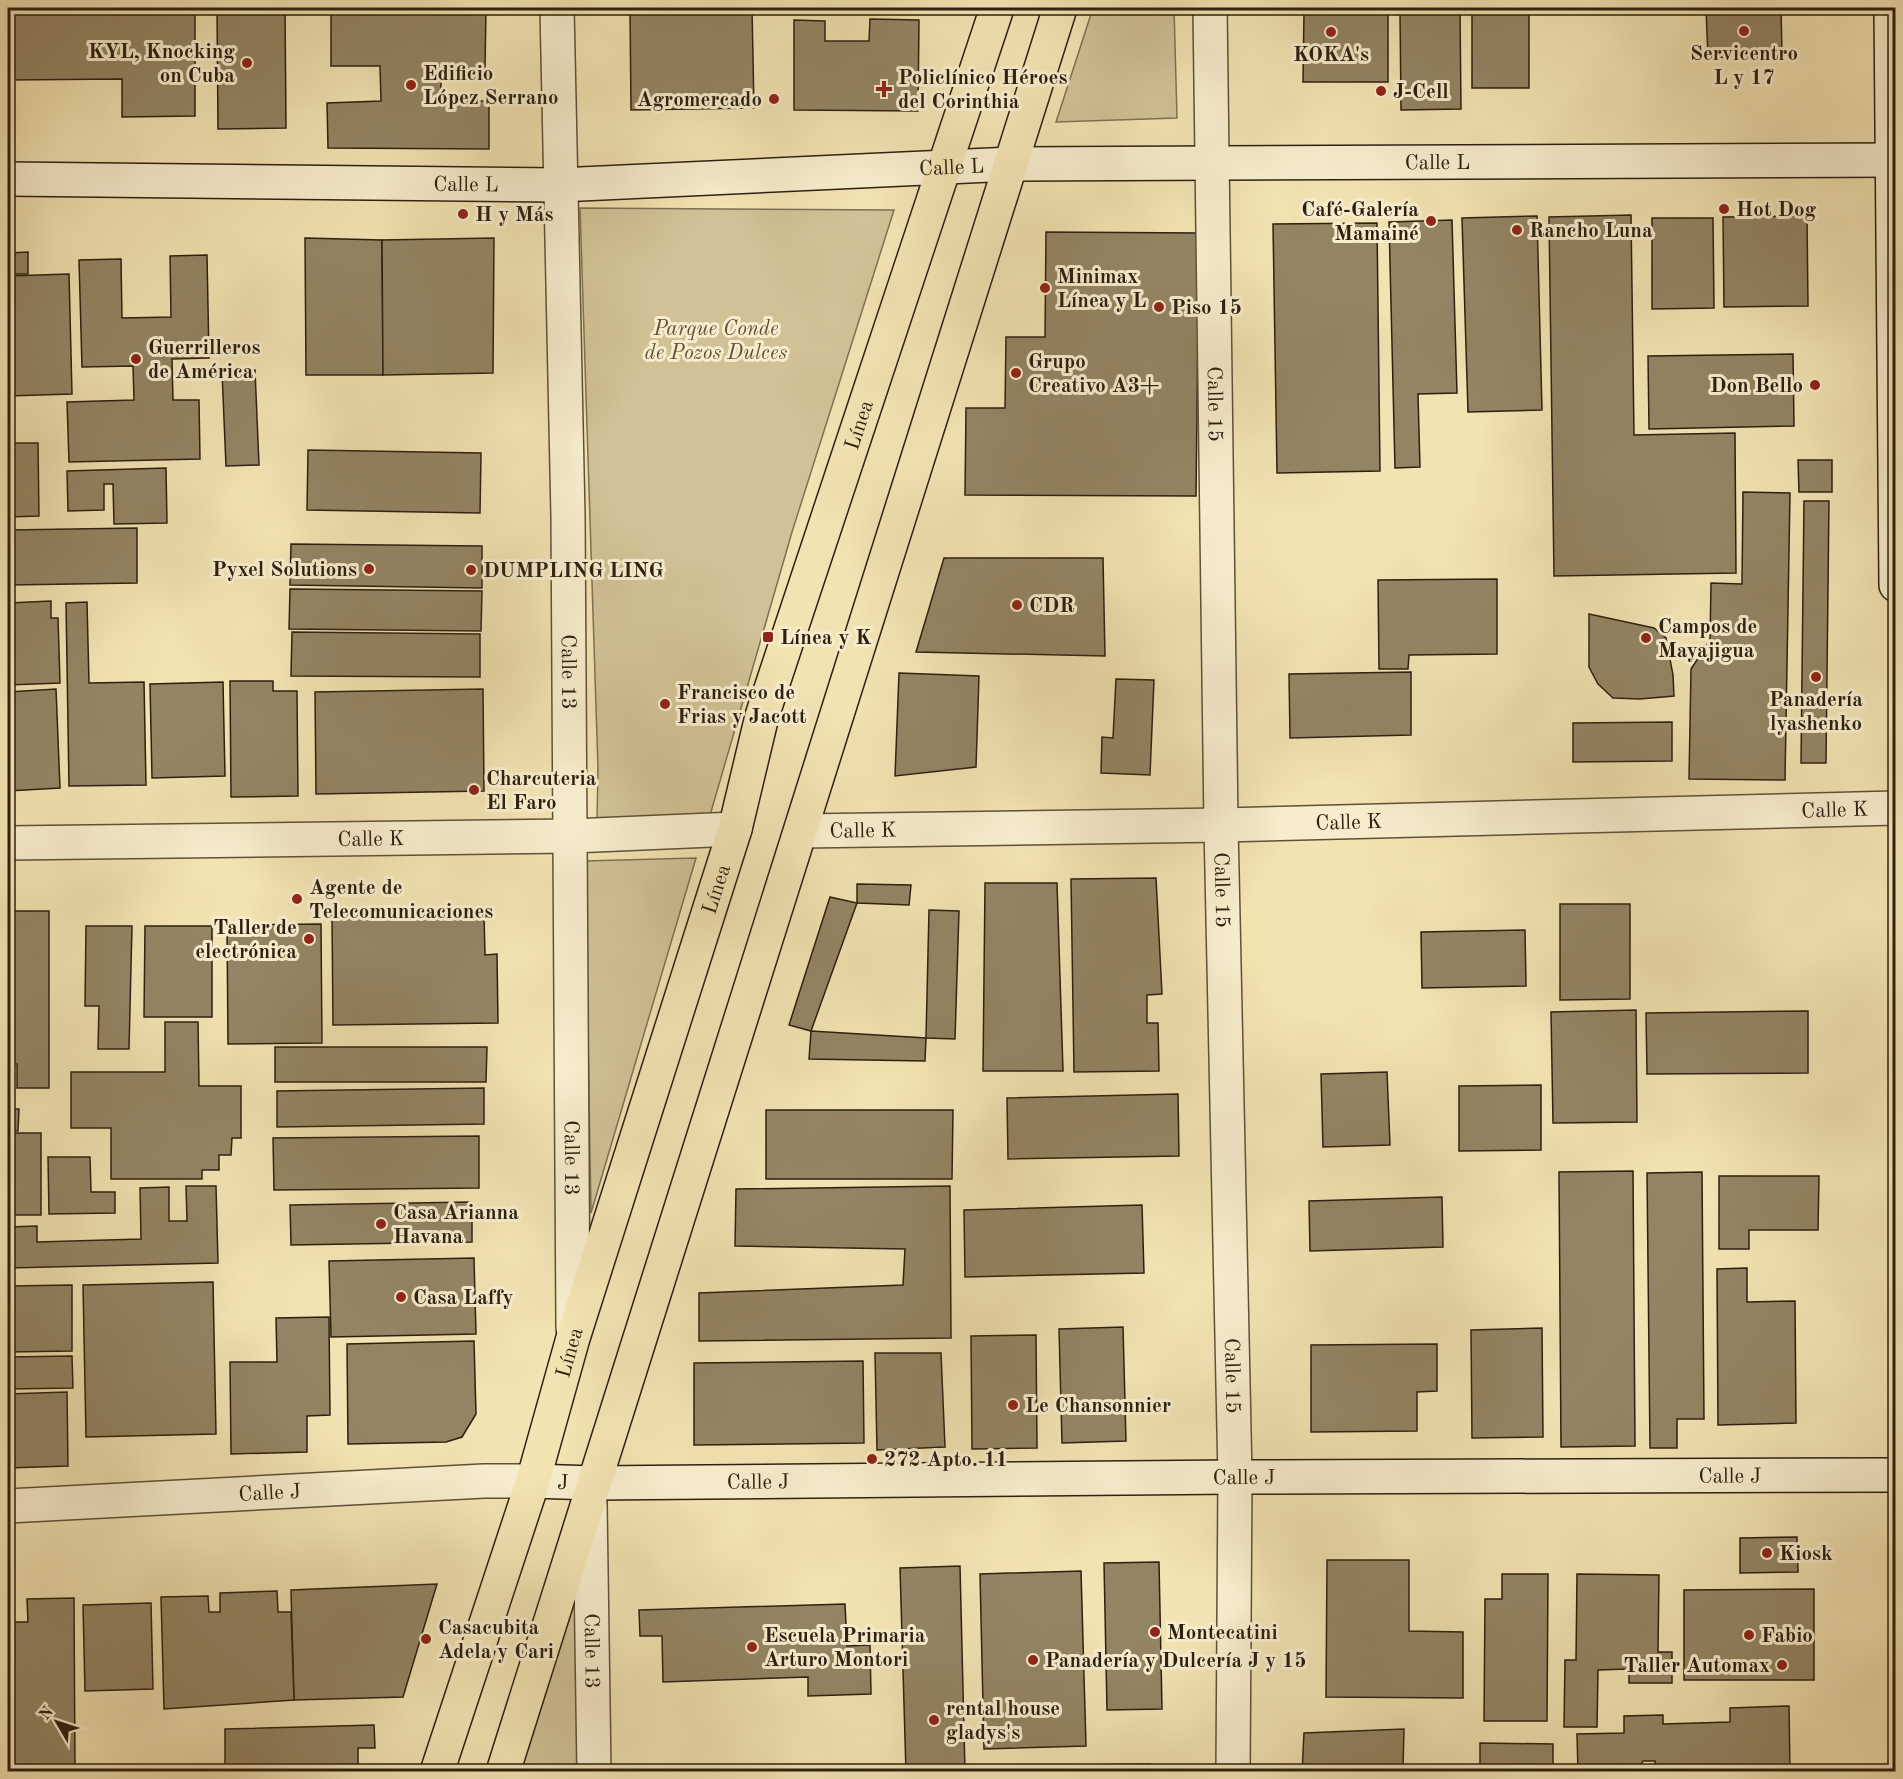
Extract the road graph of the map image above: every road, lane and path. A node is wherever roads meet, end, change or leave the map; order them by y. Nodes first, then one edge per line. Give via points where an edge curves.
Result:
1 (557, 8) edge
2 (997, 8) edge
3 (1060, 8) edge
4 (1210, 8) edge
5 (1891, 8) edge
6 (1893, 160) edge
7 (1012, 164) junction
8 (946, 165) junction
9 (1213, 165) junction
10 (8, 179) edge
11 (559, 185) junction
12 (1896, 585) edge
13 (1896, 808) edge
14 (1221, 825) junction
15 (735, 829) junction
16 (801, 831) junction
17 (572, 836) junction
18 (8, 843) edge
19 (573, 1338) junction
20 (1896, 1475) edge
21 (1234, 1477) junction
22 (533, 1481) junction
23 (592, 1489) junction
24 (8, 1506) edge
25 (437, 1772) edge
26 (503, 1772) edge
27 (594, 1772) edge
28 (1233, 1772) edge

1 - 11 street, Calle 13
2 - 8 main road, Línea
3 - 7 main road
4 - 9 street, Calle 15
5 - 6 street
6 - 9 street, Calle L
6 - 12 street
7 - 8 street, Calle L
7 - 9 street, Calle L
7 - 16 main road
8 - 11 street, Calle L
8 - 15 main road, Línea via 762,716
9 - 14 street, Calle 15
10 - 11 street, Calle L
11 - 17 street, Calle 13
13 - 14 street, Calle K
14 - 16 street, Calle K
14 - 21 street, Calle 15
15 - 17 street, Calle K
15 - 19 main road, Línea
16 - 23 main road
17 - 18 street, Calle K
17 - 19 street, Calle 13
19 - 22 main road, Línea
20 - 21 street, Calle J
21 - 23 street, Calle J
21 - 28 street, Calle 15
22 - 23 street, J
22 - 24 street, Calle J
22 - 25 main road, Línea
23 - 26 main road
23 - 27 street, Calle 13

